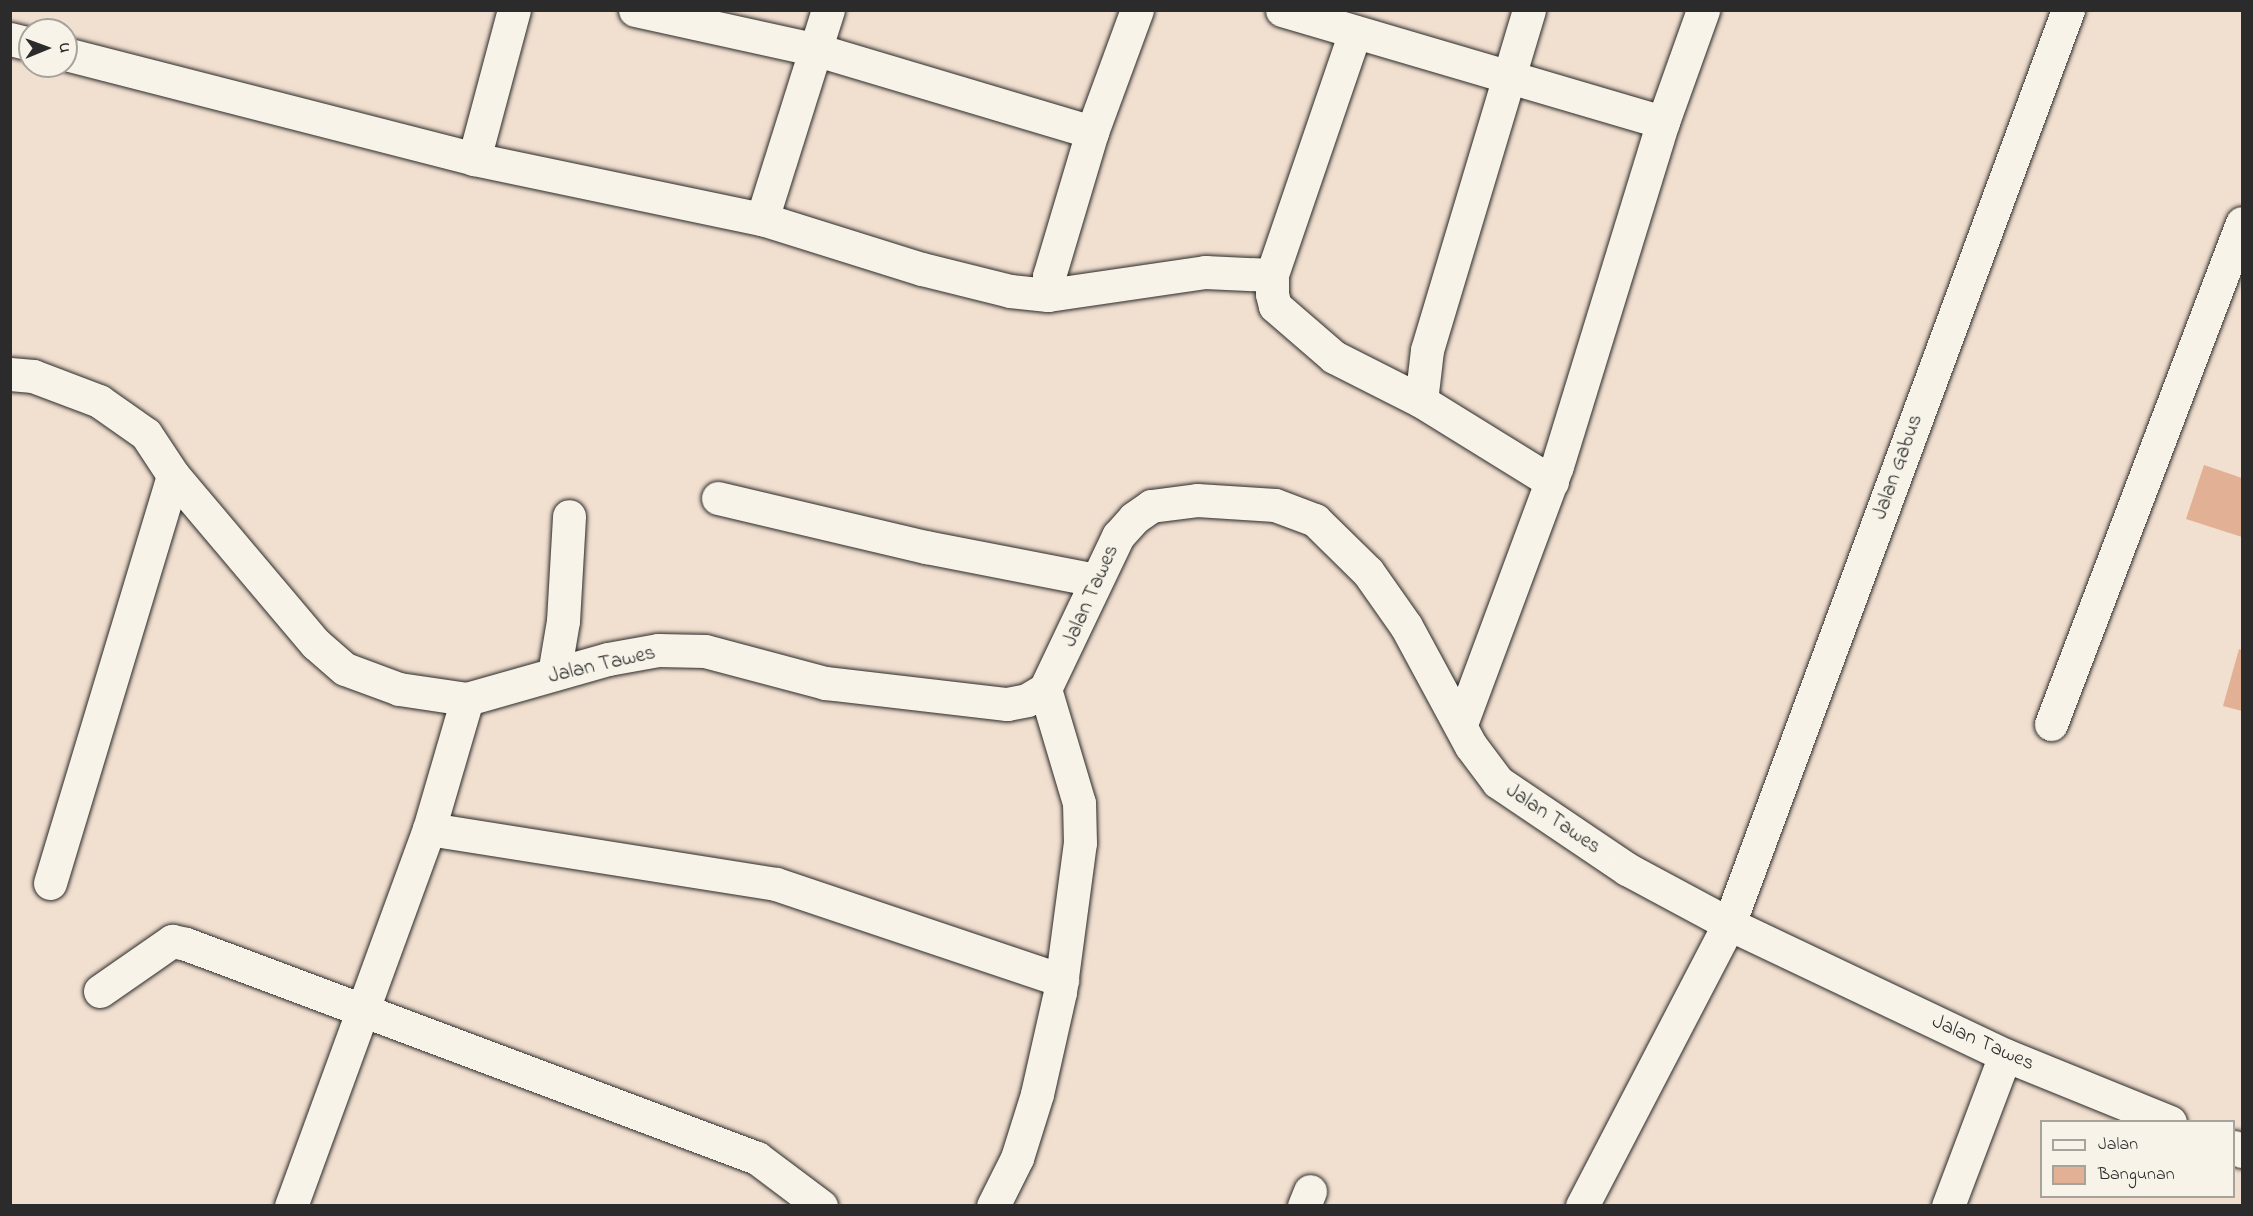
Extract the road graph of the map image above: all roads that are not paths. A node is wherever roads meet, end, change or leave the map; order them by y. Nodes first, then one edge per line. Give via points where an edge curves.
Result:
1 (514, 10) edge
2 (635, 10) edge
3 (828, 10) edge
4 (1137, 10) edge
5 (1282, 10) edge
6 (1529, 10) edge
7 (1703, 10) edge
8 (2067, 10) edge
9 (1355, 32) junction
10 (817, 50) junction
11 (78, 57) edge
12 (1509, 78) junction
13 (1663, 122) junction
14 (1092, 132) junction
15 (474, 159) junction
16 (762, 219) junction
17 (2242, 224) edge
18 (1272, 275) junction
19 (1048, 295) junction
20 (10, 374) edge
21 (1421, 401) junction
22 (173, 475) junction
23 (1552, 482) junction
24 (717, 498) dead end
25 (569, 516) dead end
26 (1095, 580) junction
27 (554, 674) junction
28 (1045, 689) junction
29 (467, 699) junction
30 (1461, 724) junction
31 (2051, 724) dead end
32 (429, 829) junction
33 (50, 883) dead end
34 (1729, 924) junction
35 (1062, 980) junction
36 (100, 991) dead end
37 (364, 1010) junction
38 (2005, 1055) junction
39 (2165, 1120) edge
40 (291, 1206) edge
41 (821, 1206) edge
42 (993, 1206) edge
43 (1582, 1206) edge
44 (1948, 1206) edge

1 - 15 street
2 - 10 street
3 - 10 street
4 - 14 street
5 - 9 street
6 - 12 street
7 - 13 street
8 - 34 street, Jalan Gabus
9 - 12 street
9 - 18 street
10 - 14 street
10 - 16 street
11 - 15 street
12 - 13 street
12 - 21 street via 1427,350
13 - 23 street
14 - 19 street via 1049,276
15 - 16 street
16 - 19 street via 922,269 1010,291
17 - 31 street
18 - 19 street via 1179,274
18 - 21 street via 1275,306 1300,331 1334,357
20 - 22 street, Jalan Tawes via 33,376 99,401 146,434
21 - 23 street
22 - 29 street, Jalan Tawes via 316,644 345,669 399,689
22 - 33 street
23 - 30 street
24 - 26 street via 926,547
25 - 27 street via 563,621
26 - 28 street, Jalan Tawes
26 - 30 street, Jalan Tawes via 1118,536 1151,506 1197,500 1275,505 1316,520 1368,572 1406,626
27 - 28 street, Jalan Tawes via 658,650 705,651 825,683 996,702 1027,700
27 - 29 street, Jalan Tawes
28 - 35 street via 1079,803 1080,843
29 - 32 street
30 - 34 street, Jalan Tawes via 1498,782 1627,869
32 - 35 street via 776,884
32 - 37 street
34 - 38 street, Jalan Tawes
34 - 43 street, Jalan Gabus
35 - 42 street via 1034,1104 1017,1158
36 - 37 street via 172,941 210,951
37 - 40 street
37 - 41 street via 757,1158
38 - 39 street, Jalan Tawes
38 - 44 street

